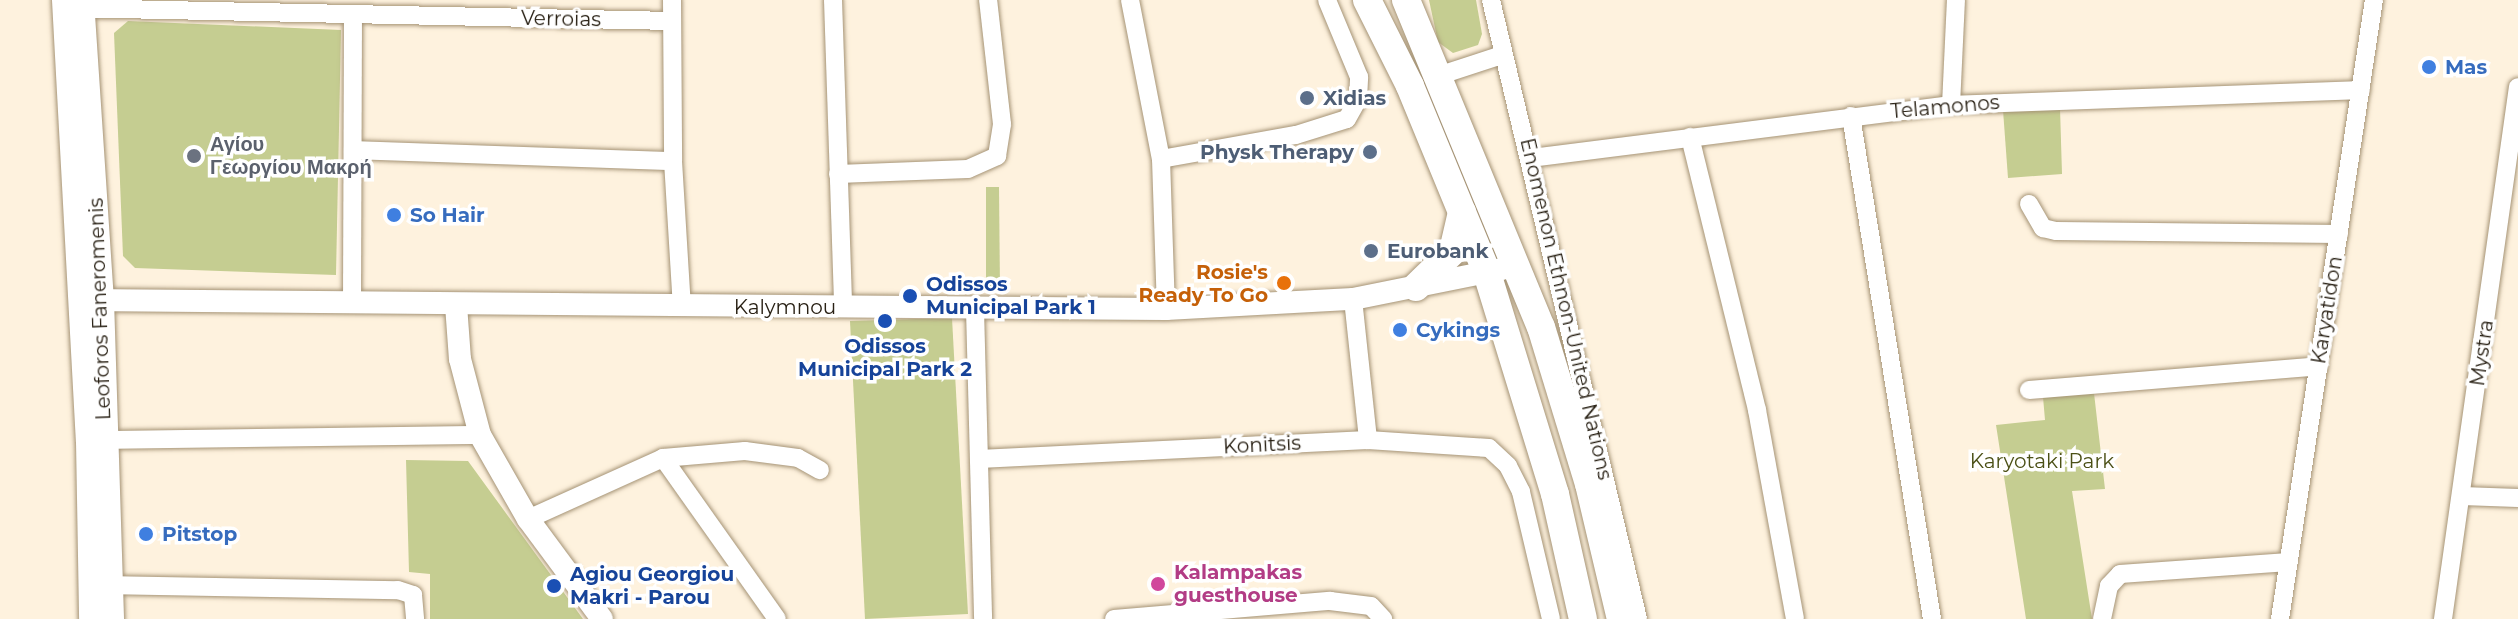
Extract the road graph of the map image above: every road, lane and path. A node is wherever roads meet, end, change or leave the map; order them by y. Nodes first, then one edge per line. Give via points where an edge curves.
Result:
1 (672, 0) edge
2 (833, 0) edge
3 (988, 0) edge
4 (1130, 0) edge
5 (1327, 0) edge
6 (1367, 0) edge
7 (1406, 0) edge
8 (1491, 0) edge
9 (1956, 0) edge
10 (2374, 0) edge
11 (73, 4) edge
12 (257, 6) edge
13 (353, 16) junction
14 (672, 21) junction
15 (1502, 55) junction
16 (1441, 75) junction
17 (2518, 87) edge
18 (2361, 90) junction
19 (1951, 105) junction
20 (1851, 116) junction
21 (1690, 137) junction
22 (353, 150) junction
23 (1531, 158) junction
24 (1161, 159) junction
25 (673, 161) junction
26 (838, 174) junction
27 (2029, 204) dead end
28 (1462, 212) junction
29 (2339, 234) junction
30 (1519, 265) junction
31 (1487, 273) junction
32 (1416, 287) junction
33 (1353, 299) junction
34 (91, 300) junction
35 (352, 301) junction
36 (456, 305) junction
37 (682, 307) junction
38 (843, 308) junction
39 (975, 309) junction
40 (1166, 309) junction
41 (2319, 366) junction
42 (2029, 390) dead end
43 (480, 435) junction
44 (105, 440) junction
45 (1368, 440) junction
46 (663, 458) junction
47 (979, 459) junction
48 (820, 470) dead end
49 (2462, 496) junction
50 (2518, 498) edge
51 (528, 519) junction
52 (2289, 562) junction
53 (102, 585) junction
54 (415, 610) edge
55 (91, 619) edge
56 (112, 619) edge
57 (602, 619) edge
58 (777, 619) edge
59 (983, 619) edge
60 (1114, 619) edge
61 (1383, 619) edge
62 (1551, 619) edge
63 (1583, 619) edge
64 (1621, 619) edge
65 (1638, 619) edge
66 (1795, 619) edge
67 (1932, 619) edge
68 (2102, 619) edge
69 (2280, 619) edge
70 (2443, 619) edge

1 - 14 street
2 - 26 street
3 - 26 street via 1002,124 997,156 968,169
4 - 24 street
5 - 24 street via 1359,77 1358,99 1347,119 1296,135
6 - 28 main road
7 - 16 main road
8 - 15 street, Enomenon Ethnon-United Nations
9 - 19 street
10 - 18 street, Karyatidon
11 - 12 street, Verroias
11 - 34 main road, Leoforos Faneromenis
12 - 13 street, Verroias
13 - 14 street, Verroias
13 - 22 street
14 - 25 street
15 - 16 street
15 - 23 street, Enomenon Ethnon-United Nations
16 - 30 main road
17 - 49 street, Mystra
18 - 19 street, Telamonos
18 - 29 street, Karyatidon
19 - 20 street, Telamonos
20 - 21 street, Telamonos
20 - 67 street
21 - 23 street, Telamonos
21 - 66 street via 1754,395
22 - 25 street
22 - 35 street
23 - 65 street, Enomenon Ethnon-United Nations
24 - 40 street
25 - 37 street
26 - 38 street
27 - 29 street via 2043,228 2056,231
28 - 31 main road
28 - 32 main road via 1453,251
29 - 41 street, Karyatidon
30 - 31 street, Kalymnou
30 - 64 main road via 1589,484
31 - 32 street, Kalymnou
31 - 63 main road via 1555,494
32 - 33 street, Kalymnou
33 - 40 street, Kalymnou
33 - 45 street
34 - 35 street, Kalymnou
34 - 44 main road, Leoforos Faneromenis
34 - 53 main road, Leoforos Faneromenis
35 - 36 street, Kalymnou
36 - 37 street, Kalymnou
36 - 43 street via 460,359
37 - 38 street, Kalymnou
38 - 39 street, Kalymnou
39 - 40 street, Kalymnou
39 - 47 street
41 - 42 street
41 - 52 street, Karyatidon
43 - 44 street
43 - 51 street
44 - 53 main road, Leoforos Faneromenis
45 - 47 street, Konitsis
45 - 62 street, Konitsis via 1489,448 1508,466 1521,492
46 - 48 street via 745,451 798,458
46 - 51 street
46 - 58 street
47 - 59 street
49 - 50 street
49 - 70 street, Mystra
51 - 57 street
52 - 68 street via 2120,574 2109,586
52 - 69 street, Karyatidon
53 - 54 street via 398,590
53 - 55 main road, Leoforos Faneromenis
53 - 56 main road, Leoforos Faneromenis
60 - 61 street via 1330,601 1371,606

